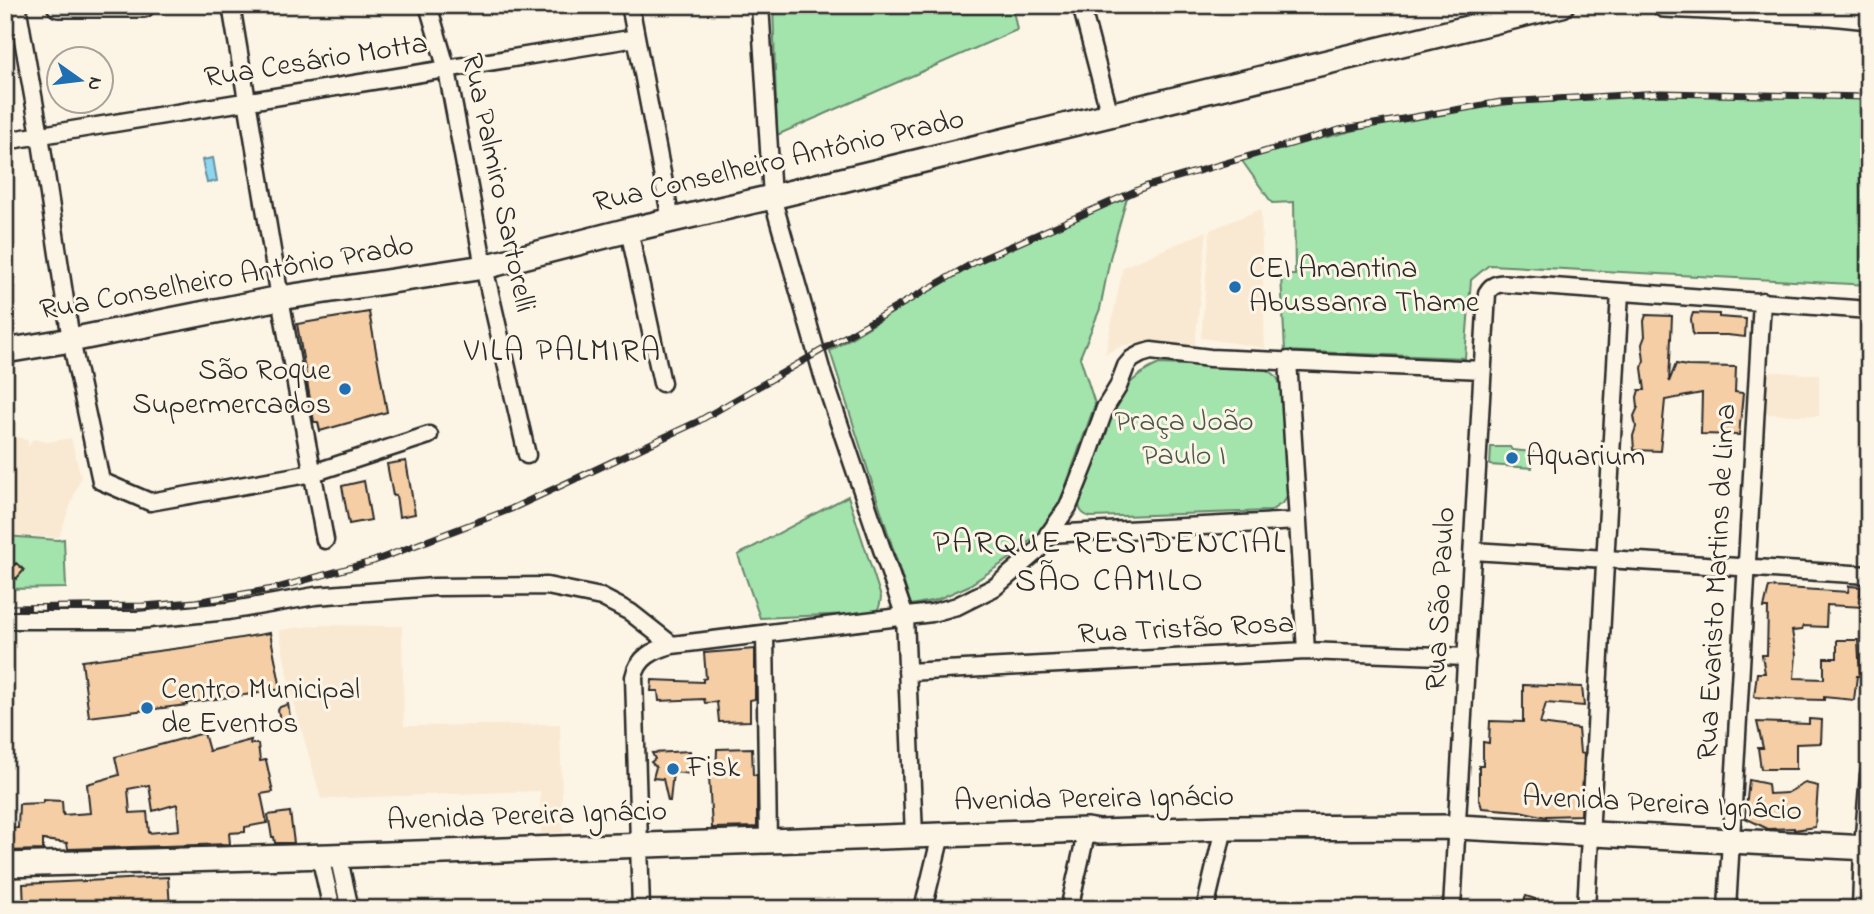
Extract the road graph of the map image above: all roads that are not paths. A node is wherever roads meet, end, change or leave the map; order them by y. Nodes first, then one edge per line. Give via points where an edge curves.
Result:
1 (17, 5) edge
2 (59, 5) edge
3 (143, 5) edge
4 (231, 5) edge
5 (428, 5) edge
6 (630, 5) edge
7 (760, 5) edge
8 (1081, 5) edge
9 (1562, 5) edge
10 (1664, 5) edge
11 (1814, 9) edge
12 (1494, 13) edge
13 (1869, 17) edge
14 (636, 38) junction
15 (447, 70) junction
16 (247, 102) junction
17 (1110, 115) junction
18 (40, 135) junction
19 (5, 141) edge
20 (772, 197) junction
21 (671, 220) junction
22 (629, 230) junction
23 (484, 267) junction
24 (1620, 292) junction
25 (280, 298) junction
26 (1762, 301) junction
27 (1869, 310) edge
28 (71, 340) junction
29 (5, 351) edge
30 (1288, 360) junction
31 (1483, 370) junction
32 (662, 383) dead end
33 (429, 435) dead end
34 (527, 455) dead end
35 (313, 472) junction
36 (1298, 521) junction
37 (1048, 534) junction
38 (326, 540) dead end
39 (1473, 551) junction
40 (1606, 559) junction
41 (1747, 568) junction
42 (1869, 575) edge
43 (905, 617) junction
44 (5, 620) edge
45 (765, 634) junction
46 (672, 645) junction
47 (1306, 651) junction
48 (1467, 657) junction
49 (907, 672) junction
50 (1869, 774) edge
51 (1457, 827) junction
52 (1224, 828) junction
53 (1087, 830) junction
54 (1591, 833) junction
55 (941, 835) junction
56 (914, 836) junction
57 (1731, 840) junction
58 (768, 841) junction
59 (639, 845) junction
60 (1866, 848) edge
61 (329, 856) junction
62 (5, 865) edge
63 (332, 909) edge
64 (350, 909) edge
65 (641, 909) edge
66 (923, 909) edge
67 (1069, 909) edge
68 (1205, 909) edge
69 (1452, 909) edge
70 (1586, 909) edge
71 (1727, 909) edge
72 (1861, 909) edge

1 - 18 street
2 - 3 main road
4 - 16 street
5 - 15 street, Rua Palmiro Sartorelli
6 - 14 street
7 - 20 street
8 - 17 street
9 - 12 main road, Rua Conselheiro Antônio Prado
10 - 11 main road
11 - 13 main road
12 - 17 main road, Rua Conselheiro Antônio Prado
14 - 15 street, Rua Cesário Motta
14 - 21 street
15 - 16 street, Rua Cesário Motta
15 - 23 street, Rua Palmiro Sartorelli
16 - 18 street, Rua Cesário Motta
16 - 25 street
17 - 20 main road, Rua Conselheiro Antônio Prado
18 - 19 street, Rua Cesário Motta
18 - 28 street
20 - 21 main road, Rua Conselheiro Antônio Prado
20 - 43 street via 823,376
21 - 22 main road, Rua Conselheiro Antônio Prado
22 - 23 main road, Rua Conselheiro Antônio Prado
22 - 32 street
23 - 25 main road, Rua Conselheiro Antônio Prado
23 - 34 street, Rua Palmiro Sartorelli
24 - 26 street
24 - 31 street, Rua São Paulo via 1492,286
24 - 40 street
25 - 28 main road, Rua Conselheiro Antônio Prado
25 - 35 street
26 - 27 street
26 - 41 street, Rua Evaristo Martins de Lima
28 - 29 main road, Rua Conselheiro Antônio Prado
28 - 35 street via 101,481 150,502
30 - 31 street
30 - 36 street
30 - 37 street via 1151,351 1136,356 1105,408 1069,507
31 - 39 street, Rua São Paulo
33 - 35 street
35 - 38 street
36 - 37 street
36 - 47 street
37 - 43 street via 1036,551 995,587 957,606
39 - 40 street
39 - 48 street, Rua São Paulo
40 - 41 street
40 - 54 street
41 - 42 street
41 - 57 street, Rua Evaristo Martins de Lima
43 - 45 street
43 - 49 street
44 - 46 street via 139,620 315,596 434,587 547,586 601,597 630,612
45 - 46 street
45 - 58 street
46 - 59 street via 648,655 634,677
47 - 48 street, Rua Tristão Rosa
47 - 49 street, Rua Tristão Rosa
48 - 51 street, Rua São Paulo
49 - 56 street
50 - 60 street
51 - 52 main road, Avenida Pereira Ignácio
51 - 54 main road, Avenida Pereira Ignácio
51 - 69 street, Rua São Paulo
52 - 53 main road, Avenida Pereira Ignácio
52 - 68 street
53 - 55 main road, Avenida Pereira Ignácio
53 - 67 street
54 - 57 main road, Avenida Pereira Ignácio
54 - 70 street
55 - 56 main road, Avenida Pereira Ignácio
55 - 66 street
56 - 58 main road, Avenida Pereira Ignácio
57 - 60 main road, Avenida Pereira Ignácio
57 - 71 street, Rua Evaristo Martins de Lima
58 - 59 main road, Avenida Pereira Ignácio
59 - 61 main road, Avenida Pereira Ignácio
59 - 65 street
60 - 72 street
61 - 62 main road, Avenida Pereira Ignácio
61 - 63 street
61 - 64 street

